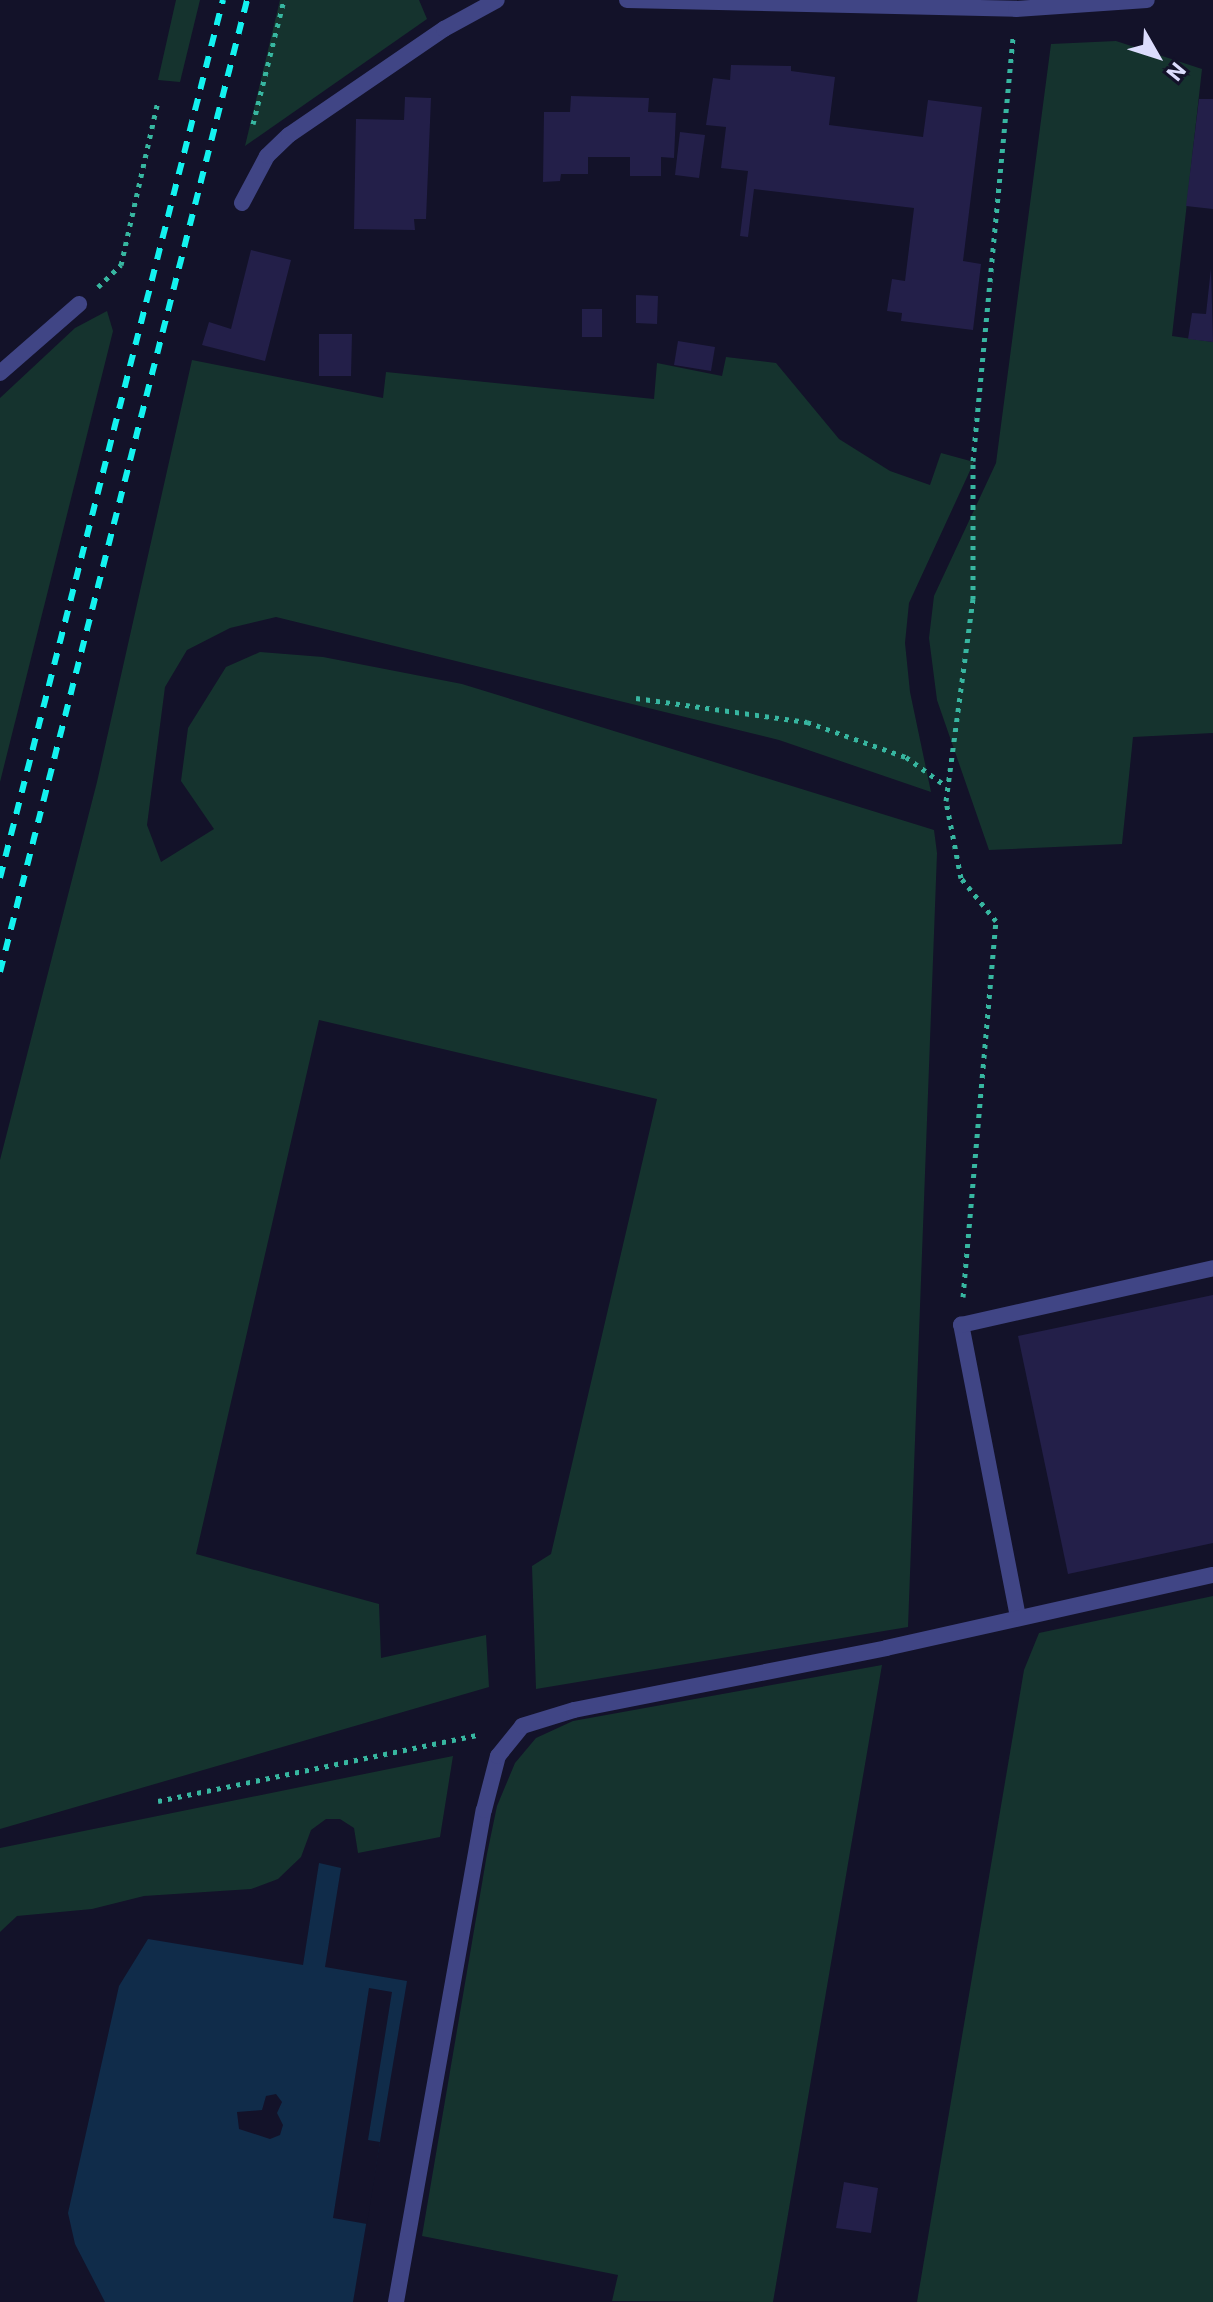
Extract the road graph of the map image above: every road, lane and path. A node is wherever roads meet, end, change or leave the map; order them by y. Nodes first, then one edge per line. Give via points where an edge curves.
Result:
1 (284, 0) edge
2 (497, 0) edge
3 (627, 0) edge
4 (1147, 0) edge
5 (1016, 9) junction
6 (158, 101) dead end
7 (253, 124) dead end
8 (242, 203) dead end
9 (79, 304) joint
10 (0, 373) edge
11 (636, 698) dead end
12 (947, 786) junction
13 (1213, 1268) edge
14 (961, 1325) junction
15 (1213, 1575) edge
16 (1018, 1617) junction
17 (522, 1726) junction
18 (158, 1801) dead end
19 (396, 2302) edge

1 - 7 path
2 - 8 street via 444,29 289,135 259,167
3 - 5 street
4 - 5 street
5 - 12 path via 973,461 973,599
6 - 9 path via 121,265
9 - 10 street
11 - 12 path via 807,722 906,757
12 - 14 path via 961,878 996,921
13 - 14 street
14 - 16 street
15 - 16 street
16 - 17 street via 574,1710
17 - 18 path
17 - 19 street via 498,1756 484,1810

